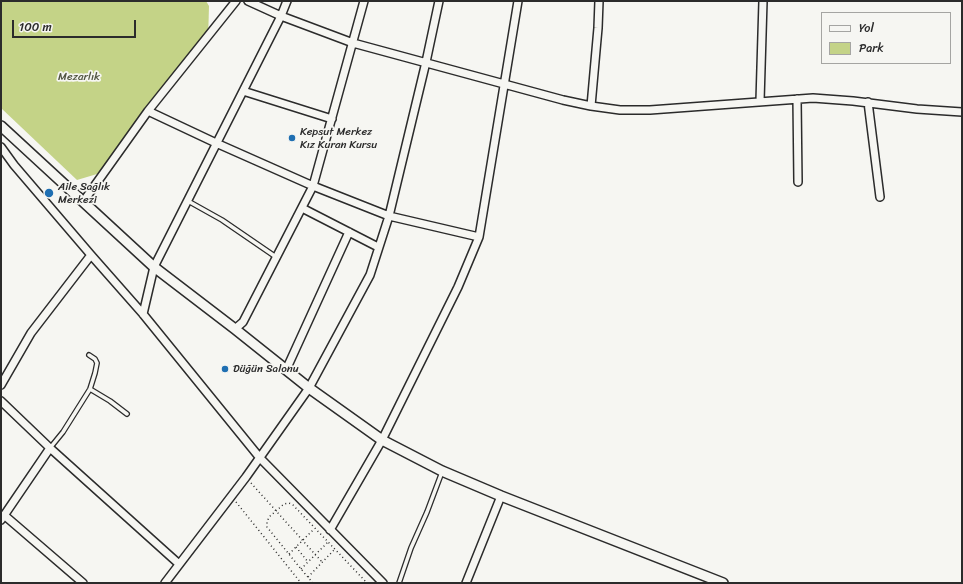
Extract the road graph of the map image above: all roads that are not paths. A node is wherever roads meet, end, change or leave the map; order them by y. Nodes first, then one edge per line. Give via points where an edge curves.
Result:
1 (236, 1) edge
2 (248, 1) edge
3 (287, 1) edge
4 (364, 1) edge
5 (439, 1) edge
6 (518, 1) edge
7 (600, 1) edge
8 (764, 1) edge
9 (281, 16) junction
10 (353, 43) junction
11 (426, 62) junction
12 (504, 84) junction
13 (243, 91) junction
14 (797, 98) junction
15 (760, 101) junction
16 (868, 102) junction
17 (591, 106) junction
18 (148, 111) junction
19 (962, 112) edge
20 (332, 119) junction
21 (1, 126) edge
22 (216, 144) junction
23 (1, 147) edge
24 (798, 182) dead end
25 (313, 186) junction
26 (880, 197) dead end
27 (188, 200) junction
28 (83, 202) junction
29 (302, 208) junction
30 (388, 216) junction
31 (349, 232) junction
32 (479, 237) junction
33 (378, 247) junction
34 (91, 255) junction
35 (277, 257) junction
36 (154, 268) junction
37 (143, 314) junction
38 (235, 329) junction
39 (89, 355) dead end
40 (286, 370) junction
41 (1, 385) edge
42 (309, 388) junction
43 (90, 389) junction
44 (1, 401) edge
45 (127, 414) dead end
46 (382, 440) junction
47 (50, 448) junction
48 (260, 458) junction
49 (442, 471) junction
50 (501, 496) junction
51 (2, 518) edge
52 (330, 530) junction
53 (179, 564) junction
54 (83, 583) edge
55 (165, 583) edge
56 (383, 583) edge
57 (399, 583) edge
58 (466, 583) edge
59 (723, 583) edge

1 - 18 street
2 - 9 street
3 - 9 street
4 - 10 street
5 - 11 street
6 - 12 street
7 - 17 street
8 - 15 street
9 - 10 street
9 - 13 street
10 - 11 street
10 - 20 street
11 - 12 street
11 - 30 street
12 - 17 street
12 - 32 street
13 - 20 street
13 - 22 street
14 - 15 street
14 - 16 street
14 - 24 street
15 - 17 street via 650,110 620,110
16 - 19 street
16 - 26 street
18 - 22 street
18 - 28 street
20 - 25 street
21 - 28 street
22 - 25 street
22 - 27 street
23 - 34 street
25 - 29 street
25 - 30 street
27 - 35 lane
27 - 36 street
28 - 36 street
29 - 31 street
29 - 35 street
30 - 32 street
30 - 33 street
31 - 33 street
31 - 40 street
32 - 46 street via 458,287
33 - 42 street via 370,275
34 - 37 street
34 - 41 street via 31,333
35 - 38 street via 243,322
36 - 37 street
36 - 38 street
37 - 48 street
38 - 40 street
39 - 43 lane via 97,363
40 - 42 street
42 - 46 street
42 - 48 street
43 - 45 lane
43 - 47 lane
44 - 47 street
46 - 49 street
46 - 52 street
47 - 51 street
47 - 53 street
48 - 52 street
48 - 53 street
49 - 50 street
49 - 57 lane
50 - 58 street
50 - 59 street
51 - 54 street
52 - 56 street
53 - 55 street

